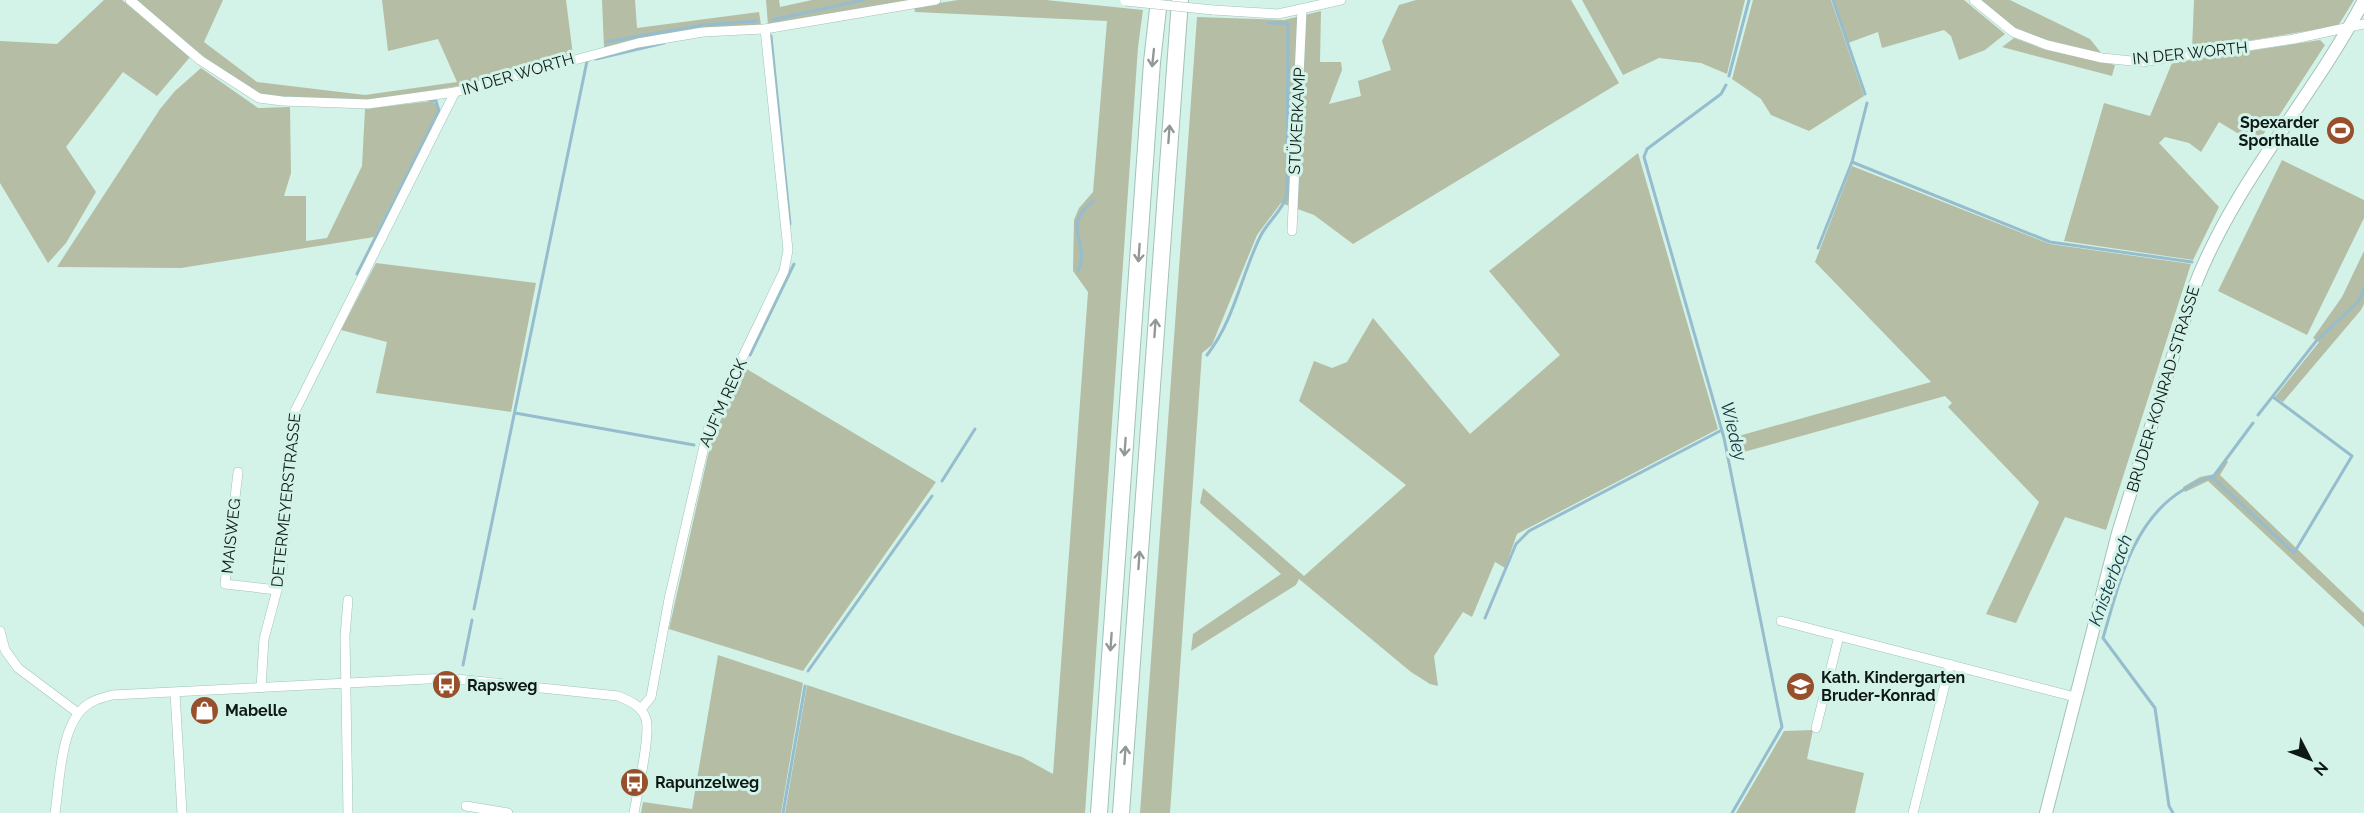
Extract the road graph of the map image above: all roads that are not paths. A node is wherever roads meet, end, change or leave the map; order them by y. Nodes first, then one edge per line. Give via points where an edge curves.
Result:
1 (130, 0) edge
2 (936, 0) edge
3 (1120, 0) edge
4 (1159, 0) edge
5 (1180, 0) edge
6 (1341, 0) edge
7 (1974, 0) edge
8 (2364, 0) edge
9 (1302, 10) junction
10 (2364, 24) edge
11 (2348, 26) junction
12 (765, 29) junction
13 (455, 92) junction
14 (1292, 231) dead end
15 (238, 472) dead end
16 (277, 590) junction
17 (348, 600) dead end
18 (1781, 621) dead end
19 (0, 631) edge
20 (1839, 636) junction
21 (1950, 664) junction
22 (346, 683) junction
23 (261, 688) junction
24 (175, 693) junction
25 (2076, 697) junction
26 (641, 709) junction
27 (78, 713) junction
28 (1816, 728) dead end
29 (466, 806) dead end
30 (55, 813) edge
31 (182, 813) edge
32 (348, 813) edge
33 (508, 813) edge
34 (634, 813) edge
35 (1099, 813) edge
36 (1121, 813) edge
37 (1913, 813) edge
38 (2046, 813) edge

1 - 13 street, IN DER WORTH via 201,60 258,98 368,104
2 - 12 street, IN DER WORTH
3 - 9 street, bridge via 1267,14
4 -> 35 highway
36 -> 5 highway
6 - 9 street
7 - 11 street, IN DER WORTH via 2013,32 2102,58 2142,62 2336,32
8 - 11 street, BRUDER-KONRAD-STRASSE
9 - 14 street, STÜKERKAMP
10 - 11 street, IN DER WORTH
11 - 25 street, BRUDER-KONRAD-STRASSE via 2235,201 2208,251 2182,322 2118,533
12 - 13 street, IN DER WORTH via 703,32 638,43
12 - 26 street, AUF'M RECK via 788,250 784,271 708,429 671,588 651,697
13 - 16 street, DETERMEYERSTRASSE via 294,413 282,571
15 - 16 street, MAISWEG via 225,584
16 - 23 street, DETERMEYERSTRASSE via 264,639
17 - 22 street
18 - 20 street
19 - 27 street via 5,650 18,668
20 - 21 street
20 - 28 street
21 - 25 street
21 - 37 street
22 - 23 street
22 - 26 street via 447,678 618,696
22 - 32 street
23 - 24 street
24 - 27 street via 112,695 90,702
24 - 31 street
25 - 38 street, BRUDER-KONRAD-STRASSE
26 - 34 street via 648,727
27 - 30 street via 68,729
29 - 33 street

